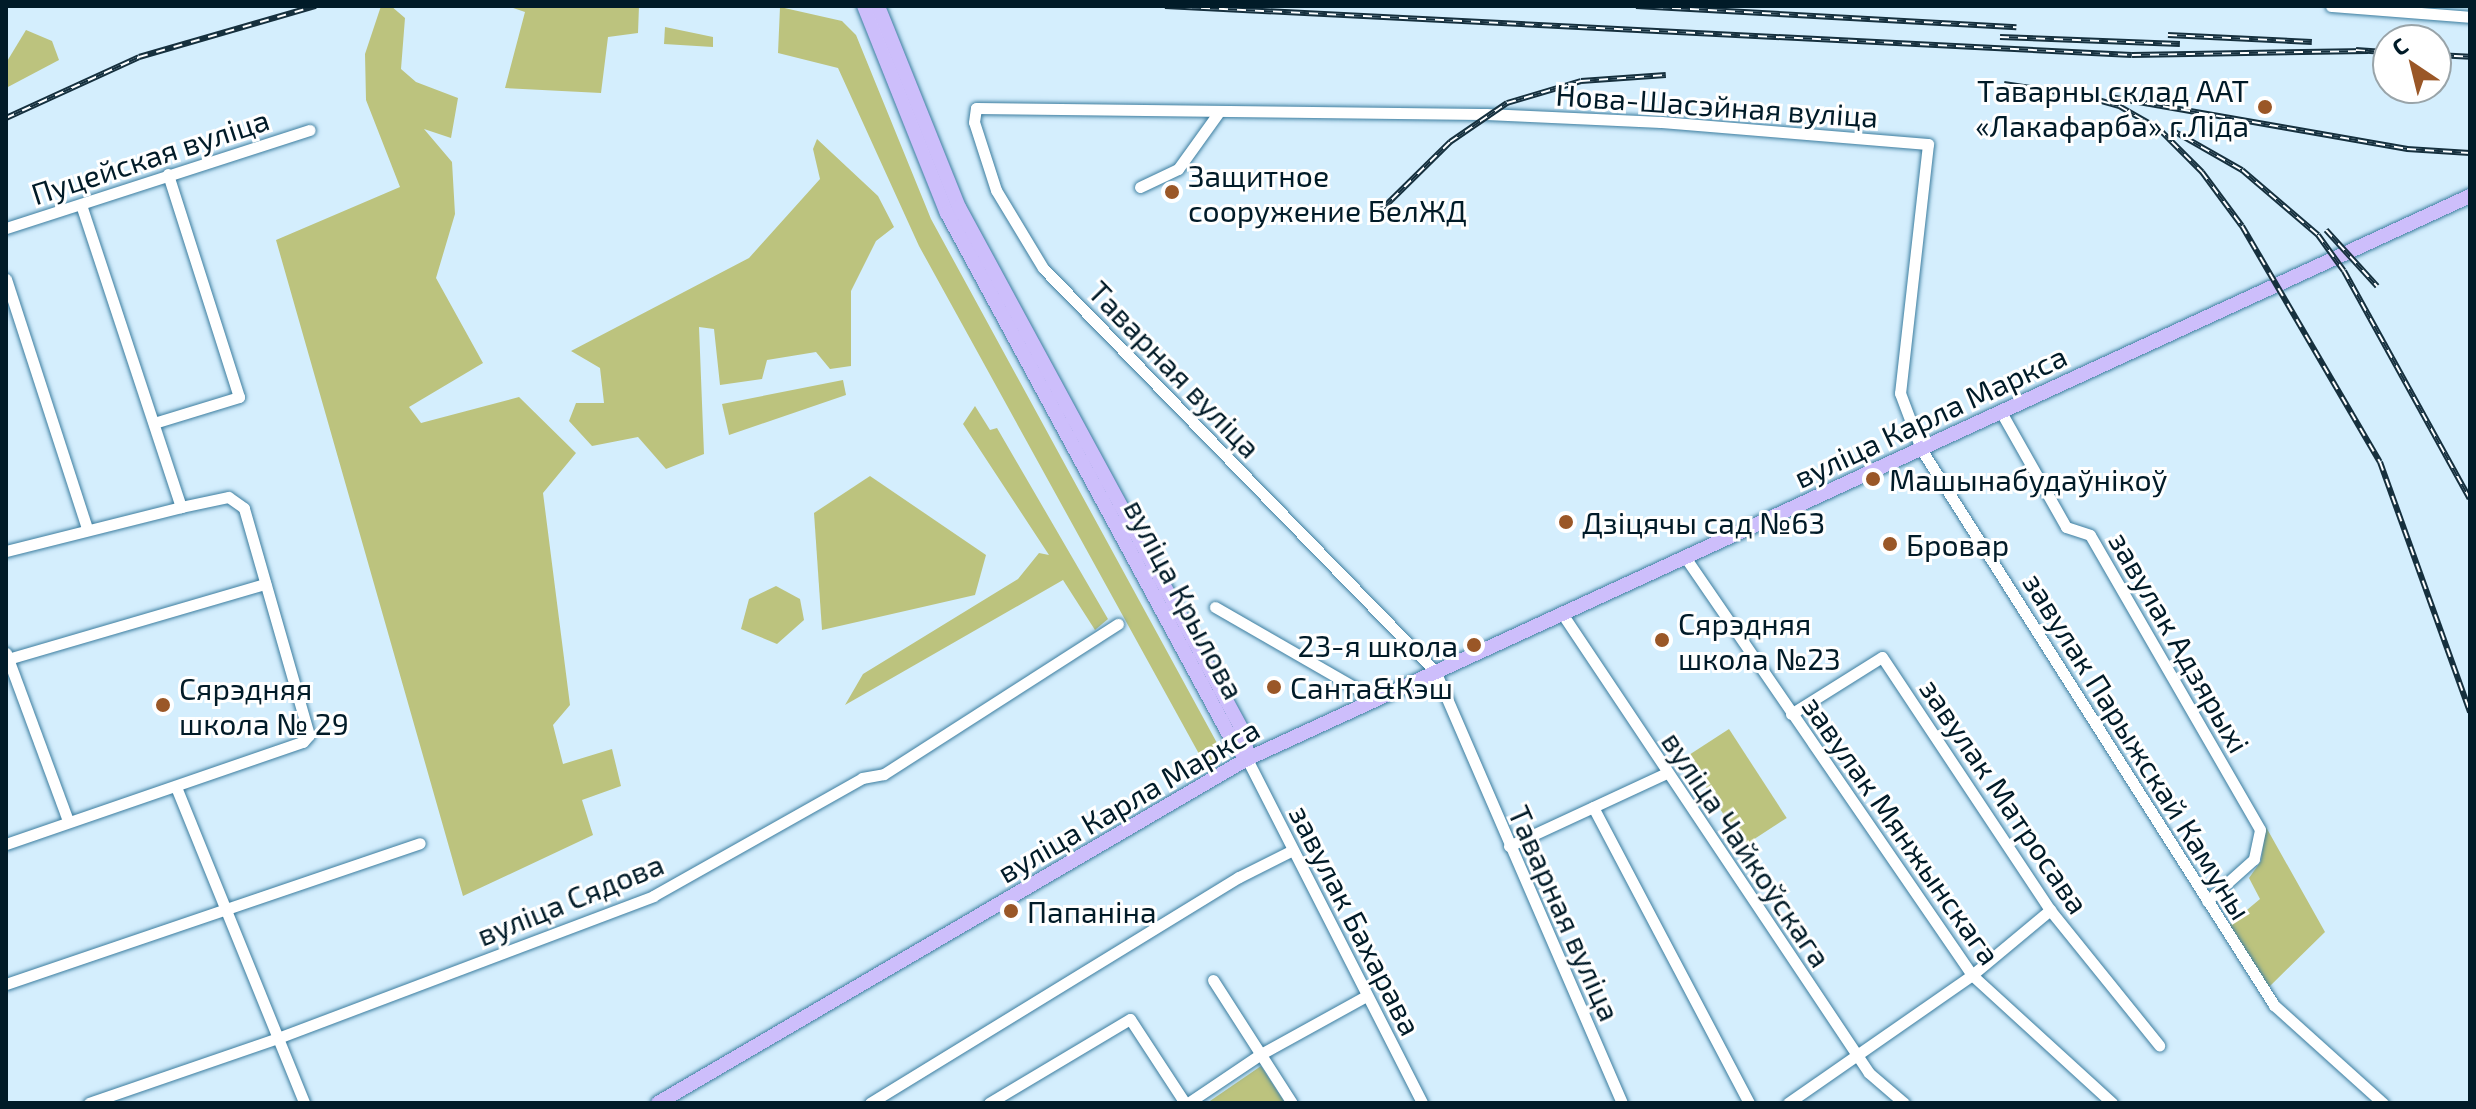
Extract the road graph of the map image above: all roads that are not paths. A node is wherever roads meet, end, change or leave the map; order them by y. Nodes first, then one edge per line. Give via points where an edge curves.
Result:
1 (864, 6) edge
2 (878, 6) edge
3 (2331, 6) edge
4 (2470, 17) edge
5 (1219, 112) junction
6 (1503, 115) joint
7 (918, 129) junction
8 (310, 130) dead end
9 (1928, 144) joint
10 (168, 174) junction
11 (1140, 187) dead end
12 (2470, 196) edge
13 (81, 205) junction
14 (6, 228) edge
15 (6, 279) edge
16 (2001, 412) junction
17 (154, 423) junction
18 (1921, 449) junction
19 (181, 507) junction
20 (87, 529) junction
21 (6, 551) edge
22 (1685, 557) junction
23 (265, 584) junction
24 (1215, 607) dead end
25 (1561, 612) junction
26 (1118, 624) dead end
27 (7, 656) edge
28 (1435, 671) junction
29 (1375, 699) junction
30 (1791, 714) junction
31 (1247, 759) junction
32 (1666, 773) junction
33 (176, 787) junction
34 (1593, 807) junction
35 (68, 821) junction
36 (420, 843) dead end
37 (6, 844) edge
38 (1509, 846) junction
39 (1293, 850) junction
40 (2207, 901) junction
41 (225, 910) junction
42 (2050, 910) junction
43 (1972, 975) junction
44 (1213, 980) dead end
45 (6, 984) edge
46 (1366, 996) junction
47 (278, 1038) junction
48 (2159, 1045) dead end
49 (1261, 1054) junction
50 (1857, 1056) junction
51 (89, 1103) edge
52 (304, 1103) edge
53 (658, 1103) edge
54 (870, 1103) edge
55 (989, 1103) edge
56 (1187, 1103) edge
57 (1292, 1103) edge
58 (1422, 1103) edge
59 (1622, 1103) edge
60 (1749, 1103) edge
61 (1788, 1103) edge
62 (1904, 1103) edge
63 (2112, 1103) edge
64 (2383, 1103) edge

1 - 7 main road, вуліца Крылова
2 - 7 main road, вуліца Крылова
3 - 4 street
5 - 6 street, Таварная вуліца
5 - 11 street via 1178,169
5 - 28 street, Таварная вуліца via 976,108 974,122 996,190 1043,268
6 - 9 street, Нова-Шасэйная вуліца
7 - 31 main road, вуліца Крылова via 1245,735
8 - 10 street, Пуцейская вуліца
9 - 18 street, завулак Парыжскай Камуны via 1900,393
10 - 13 street, Пуцейская вуліца
10 - 17 street via 239,397
12 - 16 main road, вуліца Карла Маркса
13 - 14 street, Пуцейская вуліца
13 - 17 street
15 - 20 street
16 - 18 main road, вуліца Карла Маркса
16 - 40 street, завулак Адзярыхі via 2066,527 2090,535 2260,830 2254,859
17 - 19 street
18 - 22 main road, вуліца Карла Маркса
18 - 40 street, завулак Парыжскай Камуны
19 - 20 street
19 - 23 street via 228,497 240,502
20 - 21 street
22 - 25 main road, вуліца Карла Маркса
22 - 30 street, завулак Мянжынскага
23 - 27 street
23 - 33 street via 309,735 303,742
24 - 29 street
25 - 28 main road, вуліца Карла Маркса
25 - 32 street, вуліца Чайкоўскага
26 - 47 street, вуліца Сядова via 884,774 862,778 653,896
27 - 35 street
28 - 29 main road, вуліца Карла Маркса
28 - 38 street, Таварная вуліца
29 - 31 main road, вуліца Карла Маркса
30 - 42 street, завулак Матросава via 1882,657
30 - 43 street, завулак Мянжынскага
31 - 39 street, завулак Бахарава
31 - 53 main road, вуліца Карла Маркса
32 - 34 street
32 - 50 street, вуліца Чайкоўскага
33 - 35 street
33 - 41 street
34 - 38 street
34 - 60 street
35 - 37 street
36 - 41 street
38 - 59 street, Таварная вуліца
39 - 46 street, завулак Бахарава
39 - 54 street via 1239,877
40 - 64 street, завулак Парыжскай Камуны via 2274,1005
41 - 45 street
41 - 47 street
42 - 43 street
42 - 48 street, завулак Матросава
43 - 50 street
43 - 63 street, завулак Мянжынскага
44 - 49 street
46 - 49 street
46 - 58 street, завулак Бахарава
47 - 51 street, вуліца Сядова
47 - 52 street
49 - 56 street
49 - 57 street
50 - 61 street
50 - 62 street, вуліца Чайкоўскага
55 - 56 street via 1130,1019

